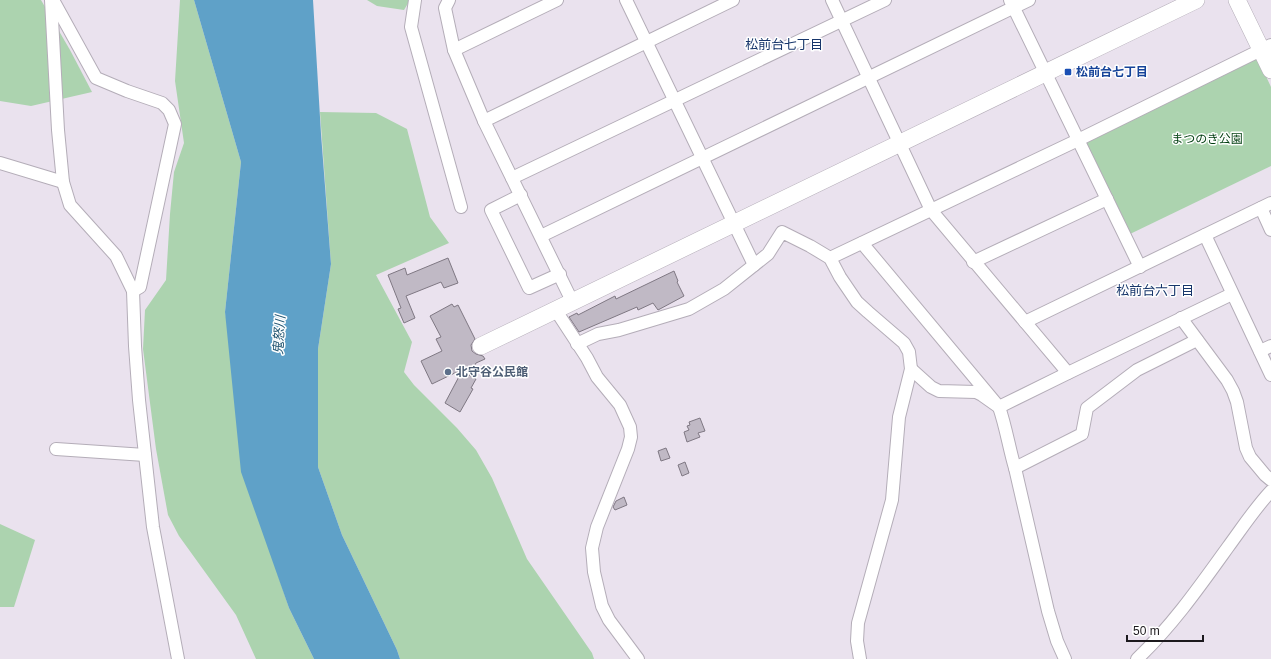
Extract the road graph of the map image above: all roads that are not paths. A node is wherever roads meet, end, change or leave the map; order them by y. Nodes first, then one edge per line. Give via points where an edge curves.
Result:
1 (52, 0) edge
2 (416, 0) edge
3 (449, 0) edge
4 (557, 0) edge
5 (626, 0) edge
6 (733, 0) edge
7 (832, 0) edge
8 (885, 0) edge
9 (1029, 0) edge
10 (1196, 0) edge
11 (1237, 0) edge
12 (1011, 4) edge
13 (842, 21) junction
14 (646, 42) junction
15 (1266, 47) edge
16 (454, 50) junction
17 (1271, 70) edge
18 (1046, 74) junction
19 (868, 78) junction
20 (675, 101) junction
21 (484, 121) junction
22 (1078, 140) junction
23 (899, 144) junction
24 (702, 158) junction
25 (0, 163) edge
26 (512, 178) junction
27 (64, 182) junction
28 (521, 195) junction
29 (1107, 199) junction
30 (1266, 206) edge
31 (461, 207) dead end
32 (931, 210) junction
33 (734, 224) junction
34 (1271, 230) edge
35 (541, 236) junction
36 (1205, 236) junction
37 (862, 243) junction
38 (830, 258) junction
39 (973, 262) junction
40 (754, 265) junction
41 (1140, 267) junction
42 (560, 274) junction
43 (133, 291) junction
44 (1232, 294) junction
45 (572, 301) junction
46 (555, 310) junction
47 (1181, 318) junction
48 (1025, 322) junction
49 (1197, 340) junction
50 (577, 344) junction
51 (481, 346) dead end
52 (1271, 346) edge
53 (1260, 351) junction
54 (911, 369) junction
55 (1068, 373) junction
56 (1271, 375) edge
57 (999, 407) junction
58 (56, 448) dead end
59 (145, 455) junction
60 (1015, 468) junction
61 (1271, 480) edge
62 (1271, 491) edge
63 (178, 659) edge
64 (638, 659) edge
65 (860, 659) edge
66 (1065, 659) edge
67 (1137, 659) edge

1 - 27 street via 58,130
1 - 43 street via 96,78 127,92 162,103 169,110 175,124 140,286
2 - 31 street via 411,27
3 - 16 street via 445,8
4 - 16 street
5 - 14 street
6 - 14 street
7 - 13 street
8 - 13 street
9 - 12 street
10 - 18 street
11 - 15 street
12 - 18 street
12 - 19 street
13 - 19 street
13 - 20 street
14 - 20 street
14 - 21 street
15 - 17 street
15 - 22 street
16 - 21 street
18 - 22 street
18 - 23 street
19 - 23 street
19 - 24 street
20 - 24 street
20 - 26 street
21 - 26 street
22 - 29 street
22 - 32 street
23 - 32 street
23 - 33 street
24 - 33 street
24 - 35 street
25 - 27 street
26 - 28 street
27 - 43 street via 70,205 116,256
28 - 35 street
28 - 42 street via 491,210 529,288
29 - 39 street
29 - 41 street
30 - 34 street
30 - 36 street
32 - 37 street
32 - 39 street
33 - 40 street
33 - 45 street
35 - 42 street
36 - 41 street
36 - 44 street
37 - 38 street
37 - 57 street
38 - 40 street via 782,232 768,254
38 - 54 street via 857,302 904,343 910,352
39 - 48 street
40 - 50 street via 724,289 688,308 598,334
41 - 48 street
42 - 45 street
43 - 59 street via 135,346
44 - 47 street
44 - 53 street
45 - 46 street
46 - 50 street
46 - 51 street
47 - 49 street
47 - 55 street
48 - 55 street
49 - 60 street via 1137,370 1087,408 1082,434
49 - 61 street via 1233,391 1246,448 1264,475
50 - 64 street via 597,377 620,405 630,427 628,449 597,527 592,548 594,572 602,606 609,620
52 - 53 street
53 - 56 street
54 - 57 street via 938,391 976,392
54 - 65 street via 899,417 892,500 858,623
55 - 57 street
57 - 60 street
58 - 59 street
59 - 63 street via 153,527
60 - 66 street via 1048,611
62 - 67 street via 1174,620

